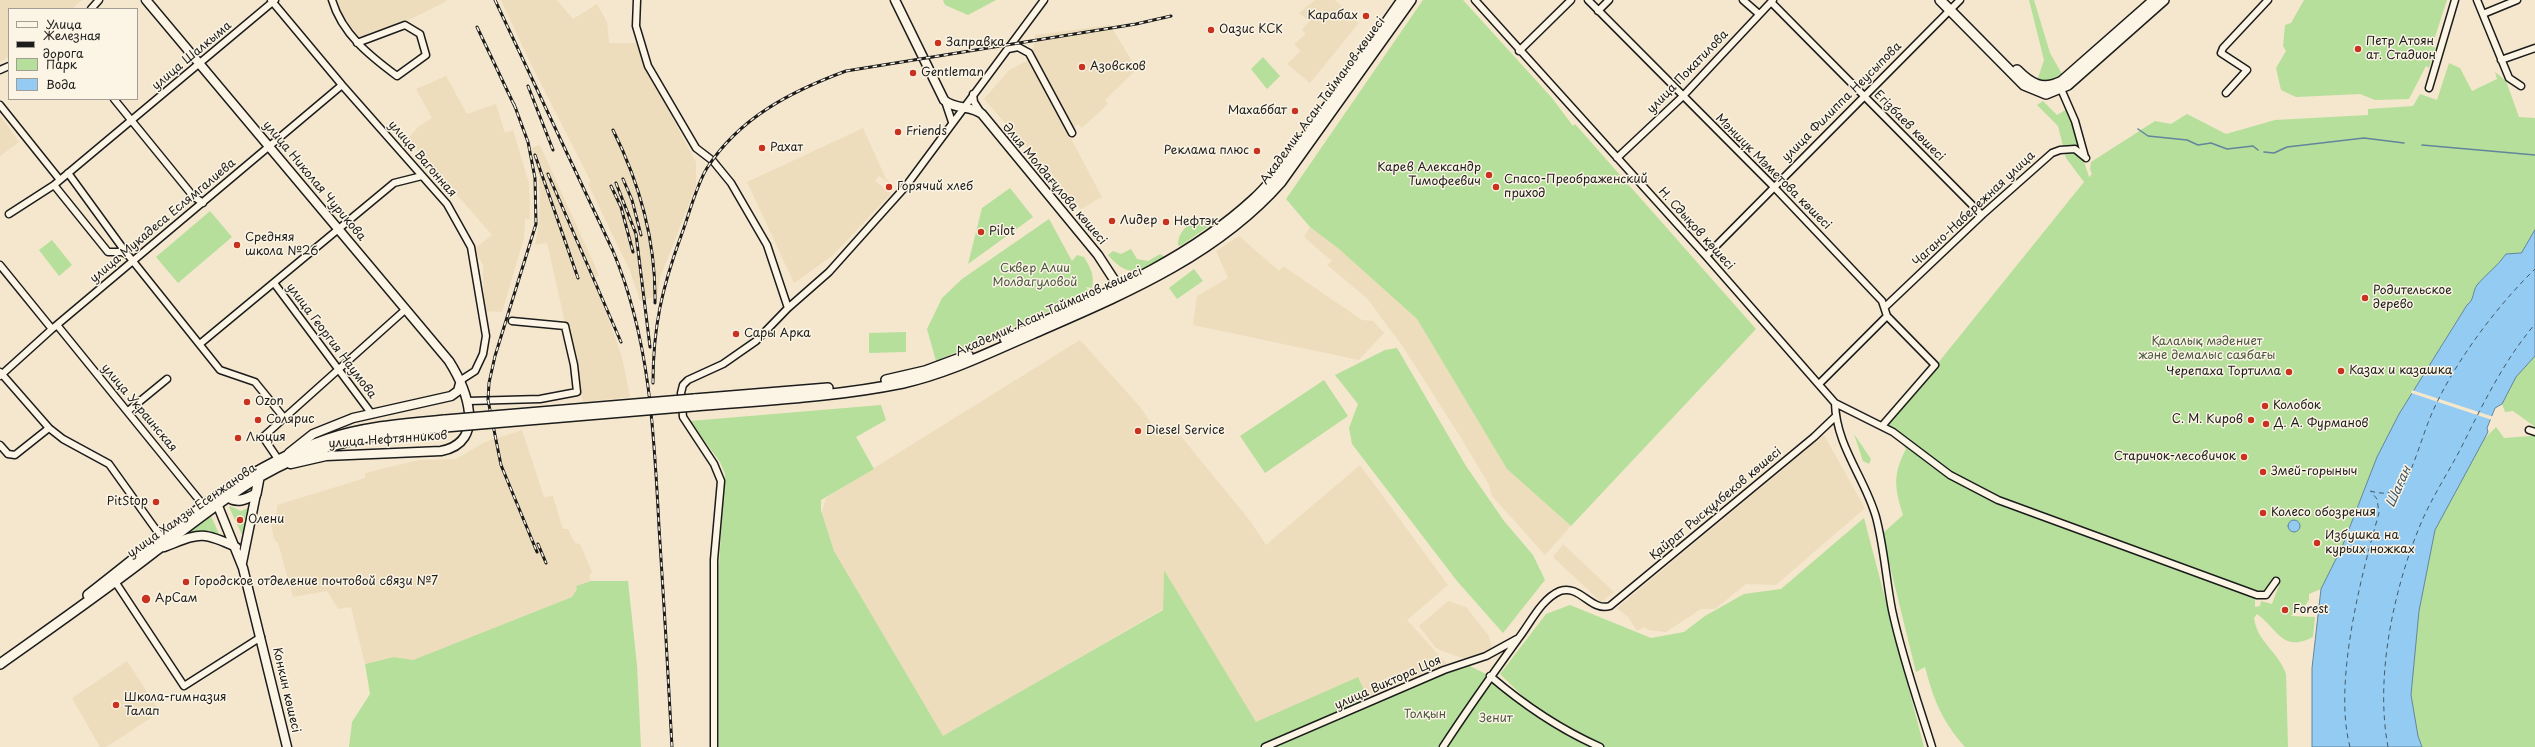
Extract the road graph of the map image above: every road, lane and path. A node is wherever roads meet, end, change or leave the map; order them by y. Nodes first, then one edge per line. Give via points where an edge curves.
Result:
1 (99, 0) edge
2 (146, 0) edge
3 (332, 0) edge
4 (637, 0) edge
5 (895, 0) edge
6 (1044, 0) edge
7 (1402, 0) edge
8 (1411, 0) edge
9 (1475, 0) edge
10 (1571, 0) edge
11 (1588, 0) edge
12 (1609, 0) edge
13 (1743, 0) edge
14 (1940, 0) edge
15 (2161, 0) edge
16 (2268, 0) edge
17 (2455, 0) edge
18 (2477, 0) edge
19 (2517, 0) edge
20 (273, 1) edge
21 (1772, 1) edge
22 (1953, 4) edge
23 (91, 8) edge
24 (1598, 11) junction
25 (1759, 14) junction
26 (2483, 14) junction
27 (357, 43) junction
28 (1376, 44) junction
29 (1008, 48) junction
30 (2535, 48) edge
31 (1519, 51) junction
32 (2501, 60) junction
33 (199, 65) junction
34 (342, 85) junction
35 (2521, 86) dead end
36 (2429, 88) dead end
37 (2061, 89) junction
38 (2226, 93) dead end
39 (973, 94) junction
40 (1864, 96) junction
41 (1682, 97) junction
42 (115, 100) edge
43 (944, 100) junction
44 (0, 105) edge
45 (963, 107) junction
46 (982, 114) junction
47 (131, 120) junction
48 (952, 122) junction
49 (1072, 133) dead end
50 (269, 146) junction
51 (1617, 158) junction
52 (68, 173) junction
53 (422, 176) junction
54 (60, 180) junction
55 (54, 185) junction
56 (1773, 186) junction
57 (203, 203) junction
58 (9, 214) dead end
59 (1982, 215) junction
60 (340, 229) junction
61 (128, 255) junction
62 (1706, 256) junction
63 (134, 261) junction
64 (0, 265) edge
65 (274, 283) junction
66 (1121, 289) junction
67 (788, 308) junction
68 (1885, 308) junction
69 (406, 310) junction
70 (1888, 316) junction
71 (512, 321) dead end
72 (55, 327) junction
73 (201, 343) junction
74 (339, 369) junction
75 (1, 374) edge
76 (167, 379) dead end
77 (461, 380) junction
78 (1818, 384) junction
79 (451, 396) junction
80 (468, 401) junction
81 (1835, 404) junction
82 (128, 411) junction
83 (371, 413) junction
84 (1836, 416) junction
85 (285, 419) junction
86 (445, 424) junction
87 (1882, 426) junction
88 (49, 428) junction
89 (0, 445) edge
90 (288, 454) junction
91 (278, 459) junction
92 (270, 471) junction
93 (259, 478) junction
94 (256, 494) junction
95 (226, 495) junction
96 (216, 503) junction
97 (204, 506) junction
98 (161, 543) junction
99 (236, 546) junction
100 (241, 564) junction
101 (114, 579) junction
102 (2276, 581) dead end
103 (261, 638) junction
104 (1519, 639) junction
105 (0, 657) edge
106 (0, 664) edge
107 (1490, 676) junction
108 (286, 747) edge
109 (714, 747) edge
110 (1265, 747) edge
111 (1443, 747) edge
112 (1600, 747) edge
113 (1932, 747) edge

1 - 23 street
2 - 33 street, улица Николая Чурикова
3 - 27 street via 338,16
4 - 67 street via 636,26 648,66 696,148 713,161 731,183 767,245
5 - 43 street
6 - 29 street
7 - 28 main road, Академик Асан Тайманов көшесі
8 - 28 main road, Академик Асан Тайманов көшесі
9 - 31 street, Н. Сдықов көшесі
10 - 31 street
11 - 24 street, Мәншүк Мәметова көшесі
12 - 24 street
13 - 25 street
14 - 22 main road
15 - 22 main road via 2138,15 2062,82 2044,87 2030,83
15 - 37 main road
16 - 38 street via 2223,48 2221,53 2248,70
17 - 36 street
18 - 26 street
19 - 26 street
20 - 33 street, улица Шалкыма
20 - 34 street, улица Вагонная
21 - 25 street, улица Покатилова
21 - 40 street, Егізбаев көшесі
22 - 37 main road via 2024,85 2046,94
22 - 40 street, улица Филиппа Неусыпова
24 - 41 street, Мәншүк Мәметова көшесі
25 - 41 street, улица Покатилова
26 - 32 street
27 - 27 street via 405,25 420,34 426,55 397,76
28 - 66 main road, Академик Асан Тайманов көшесі via 1286,162 1255,198 1187,249
29 - 39 street
29 - 49 street via 1018,47 1029,53
30 - 32 street
31 - 51 street, Н. Сдықов көшесі
32 - 35 street via 2508,78
33 - 47 street, улица Шалкыма
33 - 50 street, улица Николая Чурикова
34 - 50 street, улица Мукадеса Еслямгалиева
34 - 53 street, улица Вагонная
37 - 59 street, Чагано-Набережная улица via 2075,121 2086,158 2075,149 2052,153
39 - 45 street
39 - 46 street via 974,102
40 - 56 street, улица Филиппа Неусыпова
40 - 59 street, Егізбаев көшесі
41 - 51 street, улица Покатилова
41 - 56 street, Мәншүк Мәметова көшесі
42 - 47 street
43 - 45 street
43 - 48 street
44 - 54 street
45 - 46 street
45 - 48 street
46 - 66 street, Әлия Молдағұлова көшесі via 1098,255
47 - 52 street, улица Шалкыма
47 - 57 street via 193,196
48 - 67 street via 906,186 829,272
50 - 57 street, улица Мукадеса Еслямгалиева
50 - 60 street, улица Николая Чурикова
51 - 62 street, Н. Сдықов көшесі
52 - 54 street, улица Шалкыма
52 - 61 street
53 - 60 street via 394,183
53 - 77 street, улица Вагонная via 447,204 471,246 486,336 483,354 475,371
54 - 55 street, улица Шалкыма
55 - 58 street, улица Шалкыма
55 - 61 street via 108,252 122,252
56 - 62 street, улица Филиппа Неусыпова
56 - 68 street, Мәншүк Мәметова көшесі via 1882,301
57 - 63 street, улица Мукадеса Еслямгалиева
59 - 68 street, Чагано-Набережная улица
60 - 65 street
60 - 69 street, улица Николая Чурикова
61 - 63 street
62 - 78 street, Н. Сдықов көшесі
63 - 72 street, улица Мукадеса Еслямгалиева
63 - 73 street
64 - 72 street, улица Украинская
65 - 73 street
65 - 74 street, улица Георгия Наумова via 317,344
66 - 86 main road, Академик Асан Тайманов көшесі, bridge via 925,371 846,386
67 - 109 street via 756,341 723,364 688,380 680,393 683,417 714,464 721,481 714,560
68 - 70 street, Мәншүк Мәметова көшесі
69 - 74 street
69 - 77 street, улица Николая Чурикова via 449,361
70 - 78 street
70 - 87 street, Мәншүк Мәметова көшесі via 1935,365
71 - 80 street via 565,326 577,392 540,399
72 - 75 street, улица Мукадеса Еслямгалиева
72 - 82 street, улица Украинская
73 - 85 street via 220,370 255,382
74 - 83 street, улица Георгия Наумова
74 - 85 street
75 - 88 street
76 - 82 street
77 - 79 street via 458,391
77 - 80 street, улица Нефтянников
78 - 81 street, Н. Сдықов көшесі
79 - 80 street
79 - 83 street, улица Нефтянников
80 - 92 street, улица Нефтянников via 467,433 457,447 441,451 326,456
81 - 84 street
81 - 87 street
82 - 97 street, улица Украинская
83 - 90 street, улица Нефтянников via 320,430
84 - 104 street, Қайрат Рысқұлбеков көшесі via 1610,606 1597,607 1578,593 1560,591 1545,602
84 - 113 street via 1846,452 1870,500 1876,519 1892,612 1911,684
85 - 91 street via 263,437
86 - 90 main road, улица Хамзы Есенжанова via 364,430
86 - 92 main road, улица Хамзы Есенжанова via 366,436 332,445
87 - 102 street via 1950,475 1998,500 2257,595 2266,595
88 - 89 street via 11,456
88 - 98 street via 63,439 109,464
90 - 91 main road, улица Хамзы Есенжанова
91 - 95 main road, улица Хамзы Есенжанова
92 - 93 main road, улица Хамзы Есенжанова
93 - 94 main road
93 - 95 main road, улица Хамзы Есенжанова
94 - 95 main road via 242,500
94 - 100 street
95 - 96 main road, улица Хамзы Есенжанова
96 - 97 main road, улица Хамзы Есенжанова
96 - 98 main road, улица Хамзы Есенжанова
96 - 99 street, Конкин көшесі
97 - 98 main road, улица Хамзы Есенжанова
98 - 99 street via 198,534 208,535
98 - 101 main road, улица Хамзы Есенжанова
99 - 100 street, Конкин көшесі
100 - 103 street, Конкин көшесі
101 - 103 street via 184,686
101 - 105 main road, улица Хамзы Есенжанова
101 - 106 main road, улица Хамзы Есенжанова
103 - 108 street, Конкин көшесі
104 - 107 street
104 - 110 street, улица Виктора Цоя via 1486,656 1444,670
107 - 111 street
107 - 112 street via 1540,715

